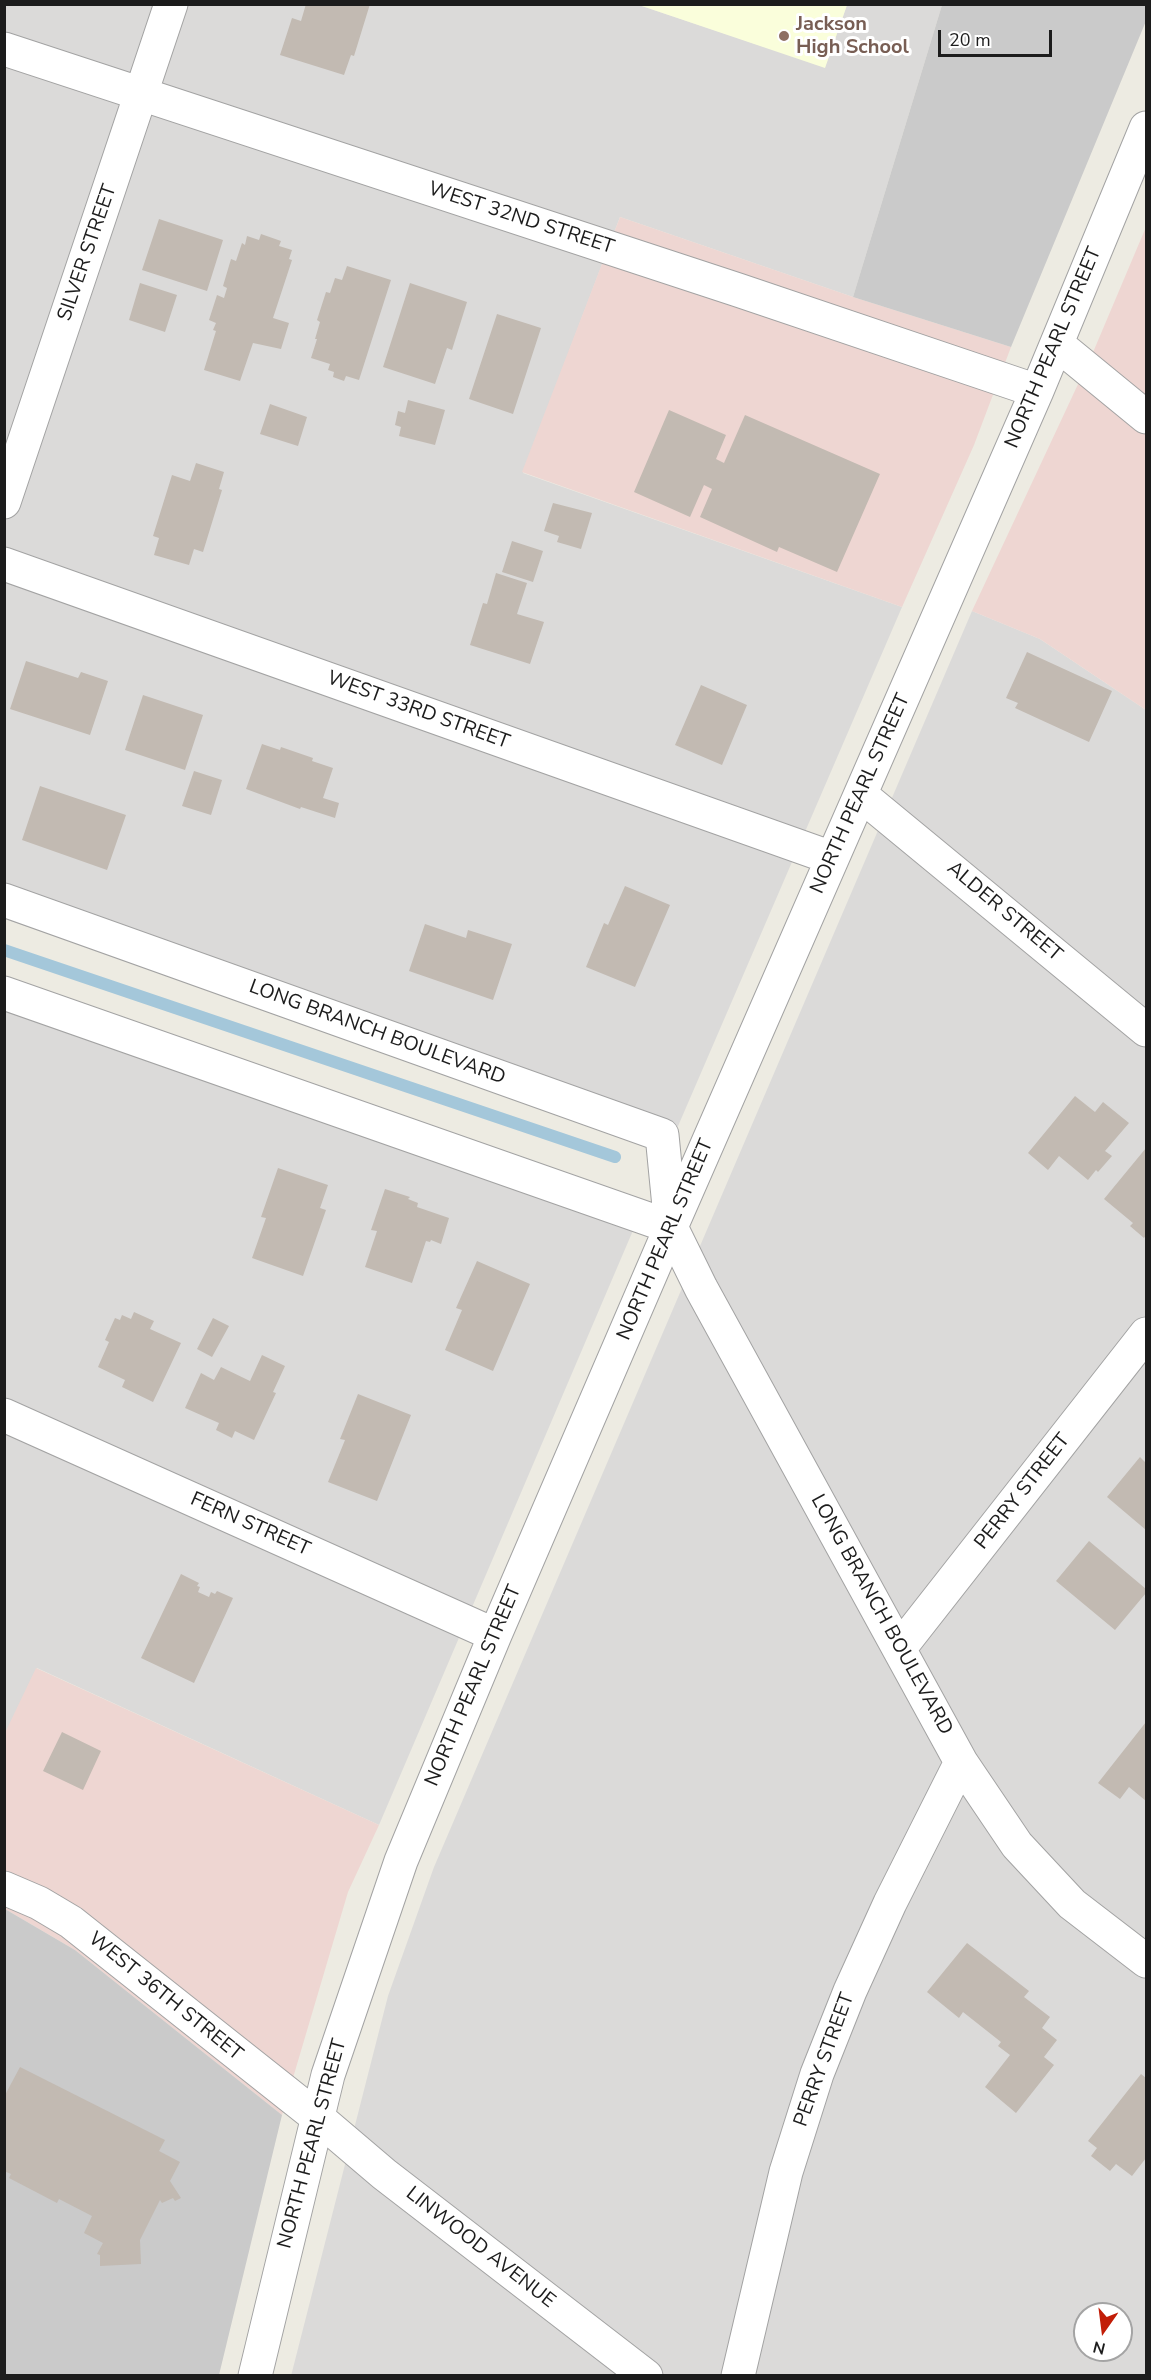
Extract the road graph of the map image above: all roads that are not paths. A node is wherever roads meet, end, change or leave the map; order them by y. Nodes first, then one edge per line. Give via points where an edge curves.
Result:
1 (171, 4) edge
2 (4, 49) edge
3 (141, 95) junction
4 (1146, 128) edge
5 (1057, 344) junction
6 (1037, 391) junction
7 (1146, 417) edge
8 (4, 502) edge
9 (4, 564) edge
10 (861, 795) junction
11 (832, 858) junction
12 (4, 900) edge
13 (4, 993) edge
14 (1146, 1030) edge
15 (671, 1227) junction
16 (1146, 1334) edge
17 (4, 1415) edge
18 (495, 1635) junction
19 (899, 1649) junction
20 (962, 1762) junction
21 (4, 1888) edge
22 (1146, 1960) edge
23 (317, 2117) junction
24 (255, 2376) edge
25 (646, 2376) edge
26 (738, 2376) edge

1 - 3 street, SILVER STREET
2 - 3 street, WEST 32ND STREET
3 - 6 street, WEST 32ND STREET
3 - 8 street, SILVER STREET
4 - 5 street, NORTH PEARL STREET
5 - 6 street, NORTH PEARL STREET
5 - 7 street
6 - 10 street, NORTH PEARL STREET
9 - 11 street, WEST 33RD STREET
10 - 11 street, NORTH PEARL STREET
10 - 14 street, ALDER STREET
11 - 15 street, NORTH PEARL STREET
12 - 15 street, LONG BRANCH BOULEVARD via 662,1135
13 - 15 street
15 - 18 street, NORTH PEARL STREET
15 - 19 street, LONG BRANCH BOULEVARD
16 - 19 street, PERRY STREET
17 - 18 street, FERN STREET
18 - 23 street, NORTH PEARL STREET via 401,1861
19 - 20 street, LONG BRANCH BOULEVARD
20 - 22 street, LONG BRANCH BOULEVARD via 1025,1854 1072,1904
20 - 26 street, PERRY STREET via 890,1903 817,2074 786,2172
21 - 23 street, WEST 36TH STREET via 71,1922
23 - 24 street, NORTH PEARL STREET
23 - 25 street, LINWOOD AVENUE via 384,2174

